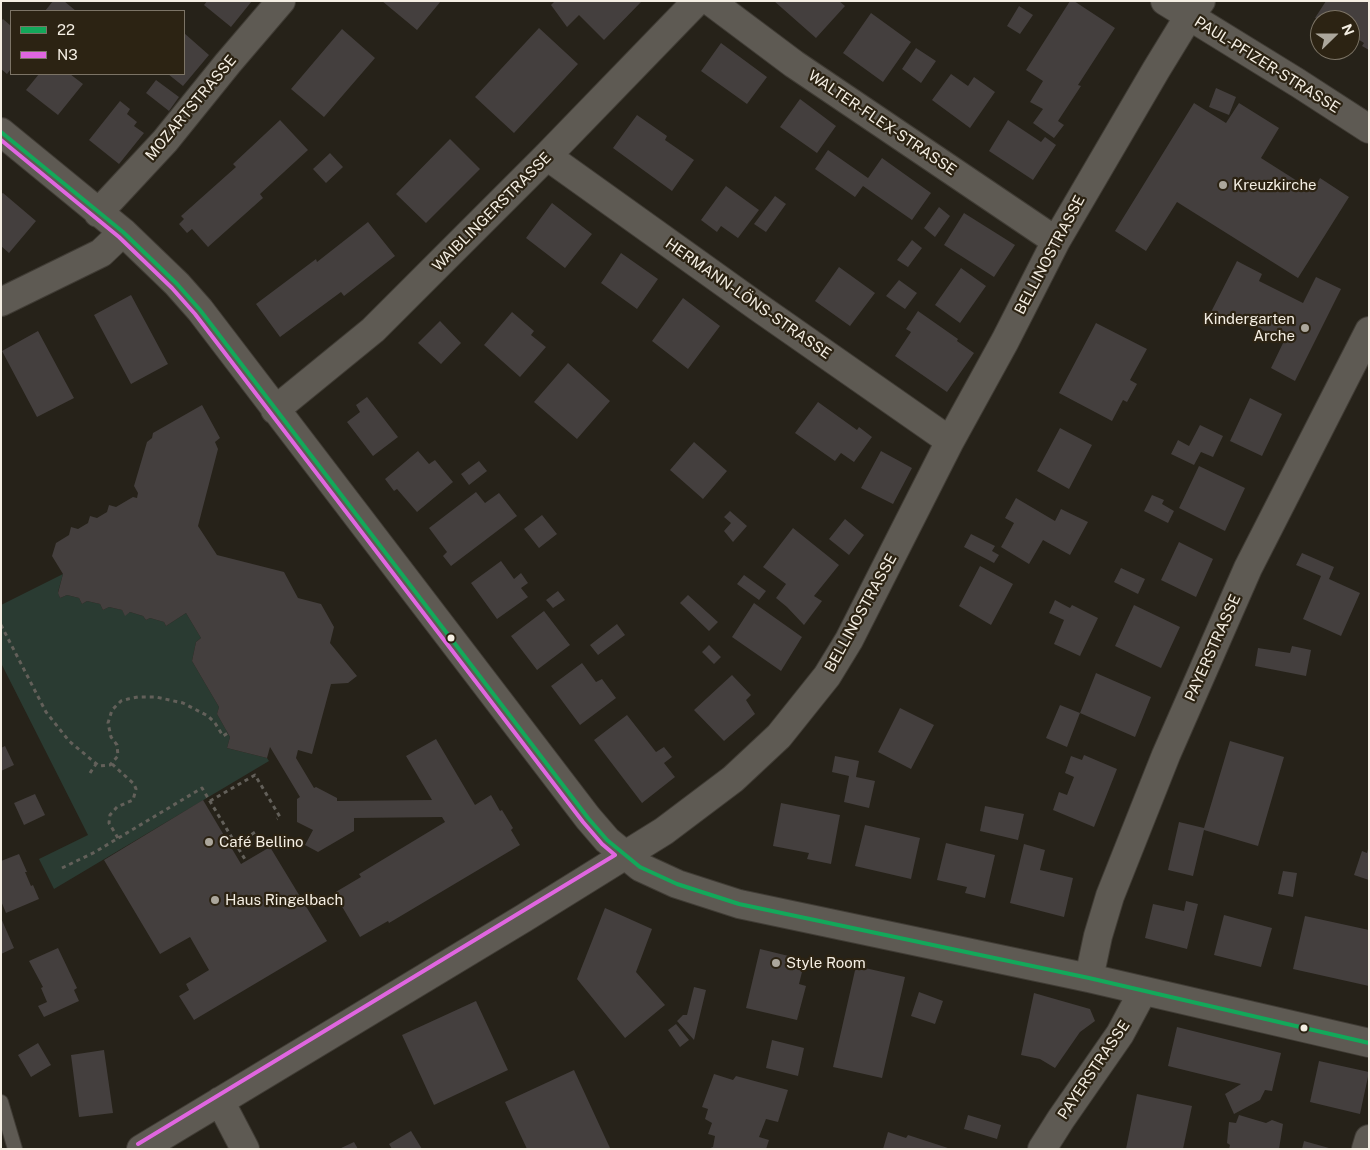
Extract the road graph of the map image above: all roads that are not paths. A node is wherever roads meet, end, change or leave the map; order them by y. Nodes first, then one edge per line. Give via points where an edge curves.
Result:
1 (281, 1) edge
2 (697, 1) edge
3 (710, 1) edge
4 (1165, 1) edge
5 (1195, 9) edge
6 (1369, 129) edge
7 (1, 132) edge
8 (547, 156) junction
9 (98, 213) junction
10 (123, 232) junction
11 (1056, 242) junction
12 (1, 302) edge
13 (1369, 332) edge
14 (275, 410) junction
15 (950, 441) junction
16 (625, 856) junction
17 (1089, 978) junction
18 (1143, 991) junction
19 (1369, 1043) edge
20 (220, 1101) junction
21 (1, 1102) edge
22 (1369, 1139) edge
23 (15, 1149) edge
24 (141, 1149) edge
25 (245, 1149) edge
26 (1042, 1149) edge
27 (1366, 1149) edge

1 - 9 street, MOZARTSTRASSE via 165,141
2 - 8 street, WAIBLINGERSTRASSE
3 - 11 street, WALTER-FLEX-STRASSE via 794,64
4 - 5 street, PAUL-PFIZER-STRASSE
5 - 6 street, PAUL-PFIZER-STRASSE
5 - 11 street, BELLINOSTRASSE via 1127,118
7 - 9 street
8 - 14 street, WAIBLINGERSTRASSE via 374,330
8 - 15 street, HERMANN-LÖNS-STRASSE
9 - 10 street
10 - 12 street via 101,253
10 - 14 street via 200,310
11 - 15 street, BELLINOSTRASSE
13 - 17 street, PAYERSTRASSE via 1248,568 1170,746 1110,896
14 - 16 street via 584,814
15 - 16 street, BELLINOSTRASSE via 849,640 805,706 780,736 733,779
16 - 17 street via 653,874 739,904
16 - 20 street, BELLINOSTRASSE
17 - 18 street
18 - 19 street
18 - 26 street, PAYERSTRASSE via 1120,1034
20 - 24 street, BELLINOSTRASSE
20 - 25 street
21 - 23 lane
22 - 27 street

